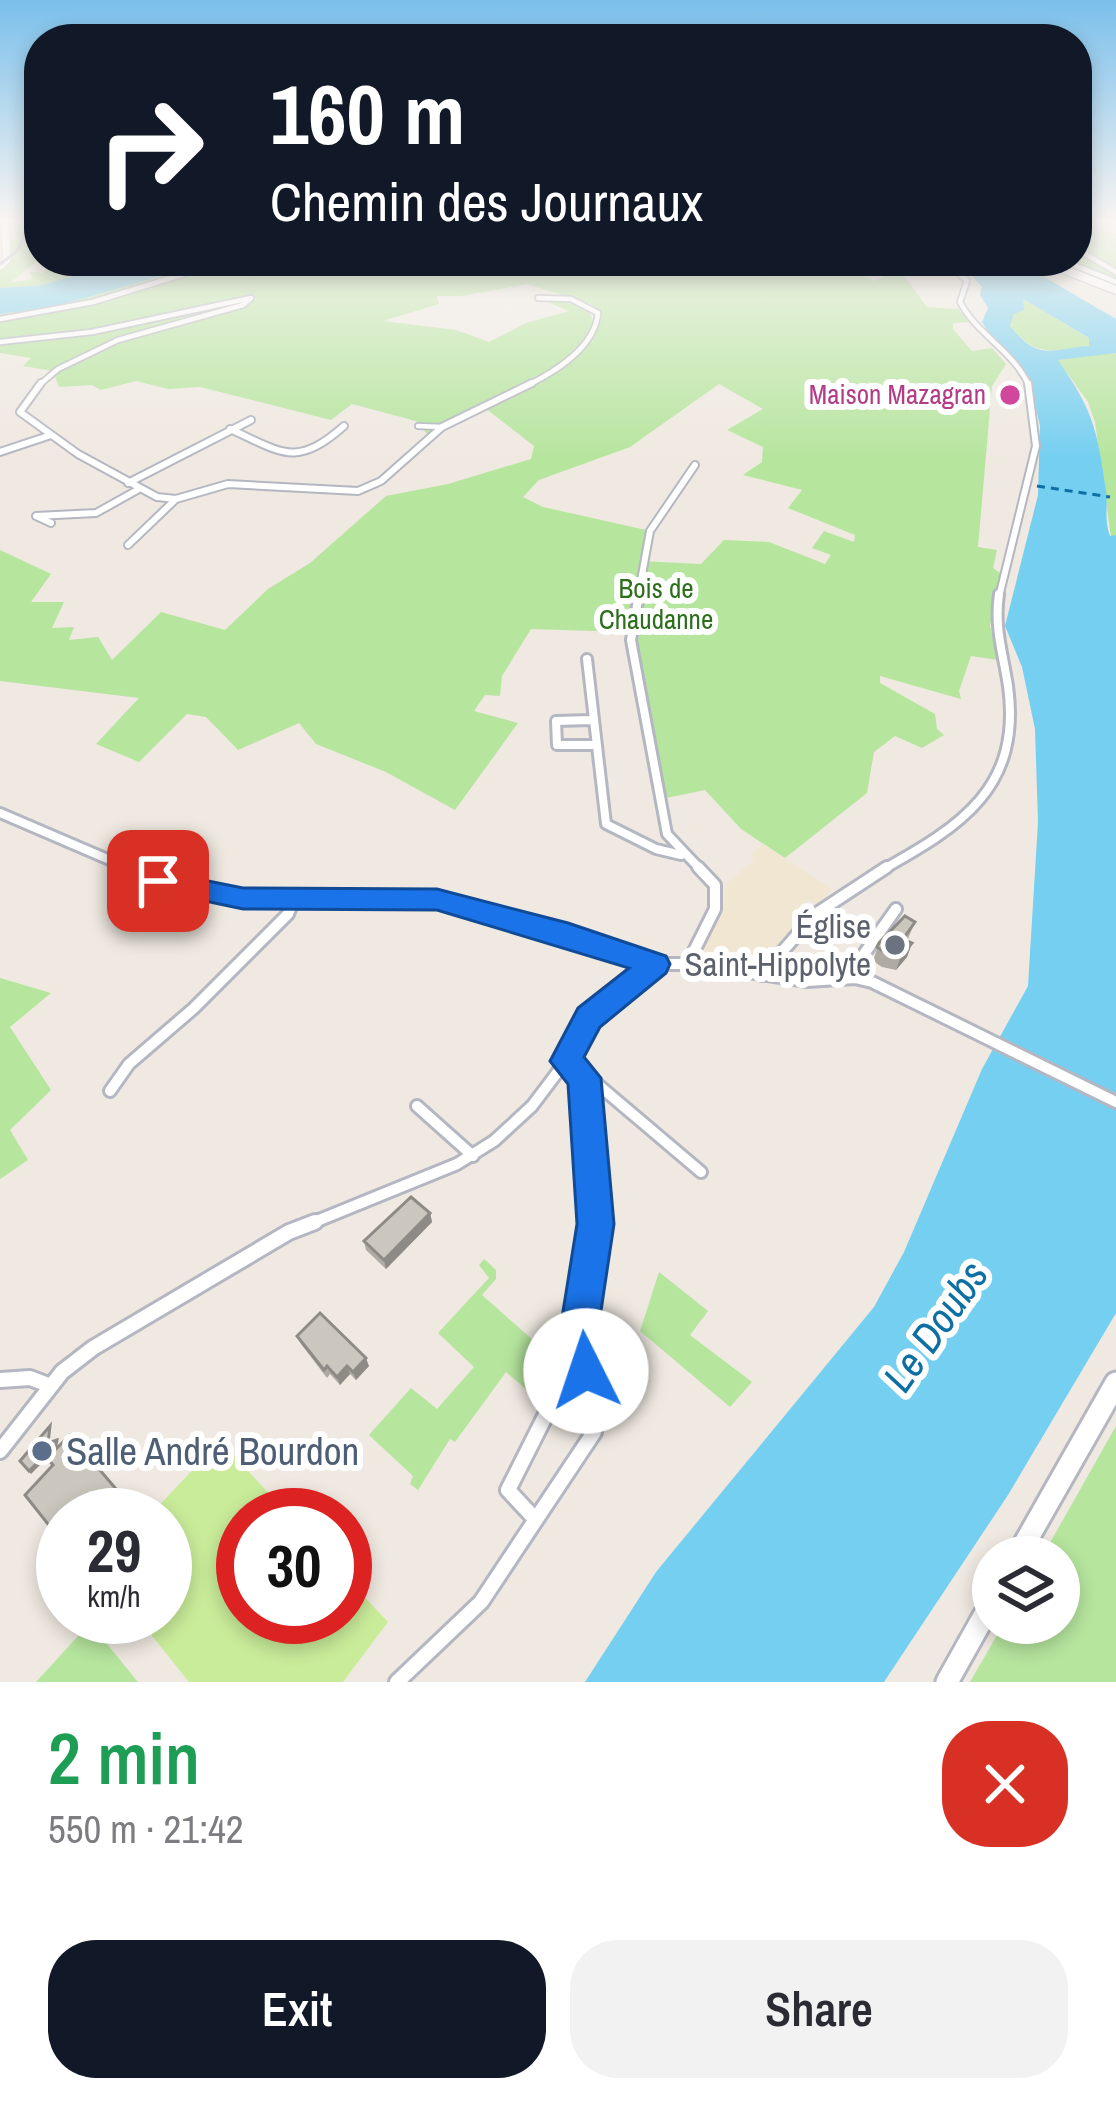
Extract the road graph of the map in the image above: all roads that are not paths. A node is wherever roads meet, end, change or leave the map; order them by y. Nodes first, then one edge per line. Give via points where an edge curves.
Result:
1 (93, 300) edge
2 (251, 300) edge
3 (251, 300) edge
4 (575, 300) edge
5 (961, 300) edge
6 (0, 319) edge
7 (0, 342) edge
8 (251, 420) dead end
9 (344, 426) dead end
10 (418, 426) dead end
11 (442, 427) junction
12 (230, 429) junction
13 (51, 434) junction
14 (0, 452) edge
15 (695, 465) dead end
16 (128, 483) junction
17 (139, 489) junction
18 (176, 499) junction
19 (53, 524) dead end
20 (128, 544) dead end
21 (587, 659) dead end
22 (591, 720) junction
23 (594, 745) junction
24 (0, 813) edge
25 (686, 856) junction
26 (294, 899) junction
27 (896, 909) dead end
28 (688, 963) junction
29 (655, 964) junction
30 (762, 975) junction
31 (855, 978) junction
32 (566, 1061) junction
33 (584, 1078) junction
34 (110, 1090) dead end
35 (1116, 1102) edge
36 (417, 1106) dead end
37 (473, 1156) junction
38 (700, 1172) dead end
39 (581, 1345) junction
40 (0, 1380) edge
41 (1116, 1383) edge
42 (50, 1386) junction
43 (0, 1450) edge
44 (535, 1520) junction
45 (1029, 1536) edge
46 (972, 1637) edge
47 (397, 1682) edge
48 (946, 1682) edge

1 - 6 street
2 - 7 street
3 - 13 street via 69,358 40,381 20,412
4 - 11 street via 595,309 598,321 575,355
5 - 30 street via 1021,370 1036,422 1034,478 1008,552 995,627 1010,736 1003,762 985,796 824,907
8 - 12 street
9 - 12 street via 324,446 295,454
10 - 11 street
11 - 18 street via 365,489 228,484
12 - 16 street
13 - 14 street
13 - 16 street
15 - 25 street via 650,532 631,640 664,823
16 - 17 street
17 - 18 street
17 - 19 street via 100,512
18 - 20 street
21 - 22 street
22 - 23 street
22 - 23 street via 556,721 557,745
23 - 25 street via 606,824
24 - 26 street via 158,881 219,896
25 - 28 street via 712,878 717,897
26 - 29 street via 437,899
26 - 34 street via 288,914
27 - 31 street
28 - 29 street
28 - 30 street
29 - 32 street via 589,1018
30 - 31 street
31 - 35 street
32 - 33 street
32 - 37 street via 514,1124
33 - 38 street
33 - 39 street via 596,1224
36 - 37 street
37 - 42 street via 289,1232 93,1348
39 - 44 street via 594,1432
39 - 44 street via 508,1490
40 - 42 street
41 - 45 main road
42 - 43 street
44 - 47 street via 482,1602
46 - 48 main road

